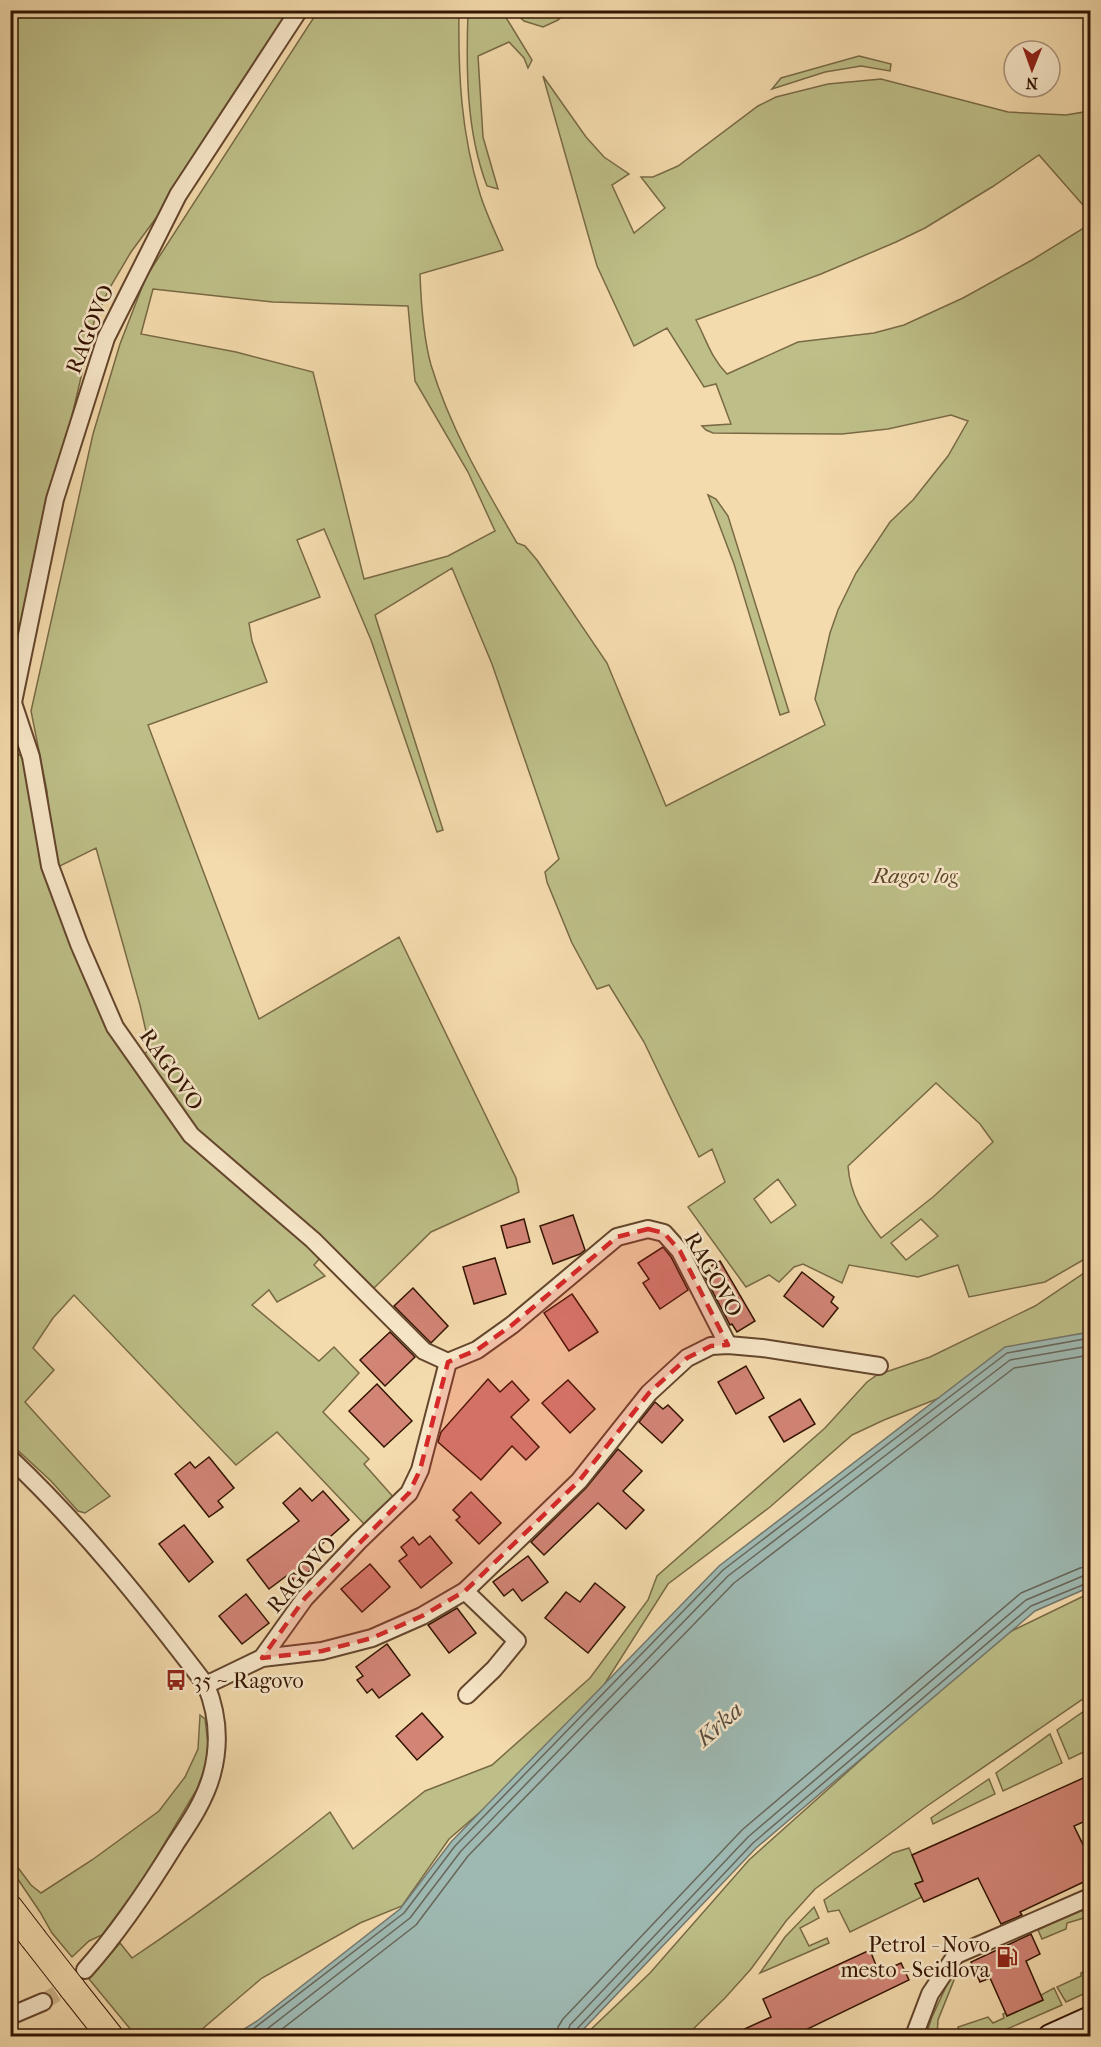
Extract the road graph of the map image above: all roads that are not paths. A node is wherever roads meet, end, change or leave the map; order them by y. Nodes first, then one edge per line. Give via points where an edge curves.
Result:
1 (299, 10) edge
2 (12, 708) edge
3 (728, 1345) junction
4 (448, 1362) junction
5 (879, 1366) dead end
6 (10, 1458) edge
7 (465, 1591) junction
8 (262, 1658) junction
9 (206, 1685) junction
10 (467, 1695) dead end
11 (1090, 1897) edge
12 (10, 1908) edge
13 (85, 1970) tunnel mouth
14 (43, 2002) tunnel mouth
15 (10, 2016) edge
16 (1090, 2018) edge
17 (110, 2037) edge
18 (914, 2037) edge
19 (1050, 2037) edge

1 - 2 street, RAGOVO via 178,195 106,338 56,499
2 - 4 street, RAGOVO via 31,757 50,866 115,1027 191,1135 313,1240 424,1351
3 - 4 street, RAGOVO via 680,1251 664,1233 648,1229 617,1237 512,1325 477,1350
3 - 5 street, RAGOVO
3 - 7 street, RAGOVO via 711,1346 687,1358 649,1393 579,1481
4 - 8 street, RAGOVO via 420,1470 409,1493 305,1598
6 - 9 street via 110,1562
7 - 8 street, RAGOVO via 372,1638 322,1651
7 - 10 street via 517,1641
8 - 9 street, RAGOVO
9 - 13 street via 214,1704 218,1741 212,1775 199,1807 105,1947
11 - 18 street via 956,1955 930,1994
12 - 17 main road, bridge
14 - 15 street
16 - 19 street

